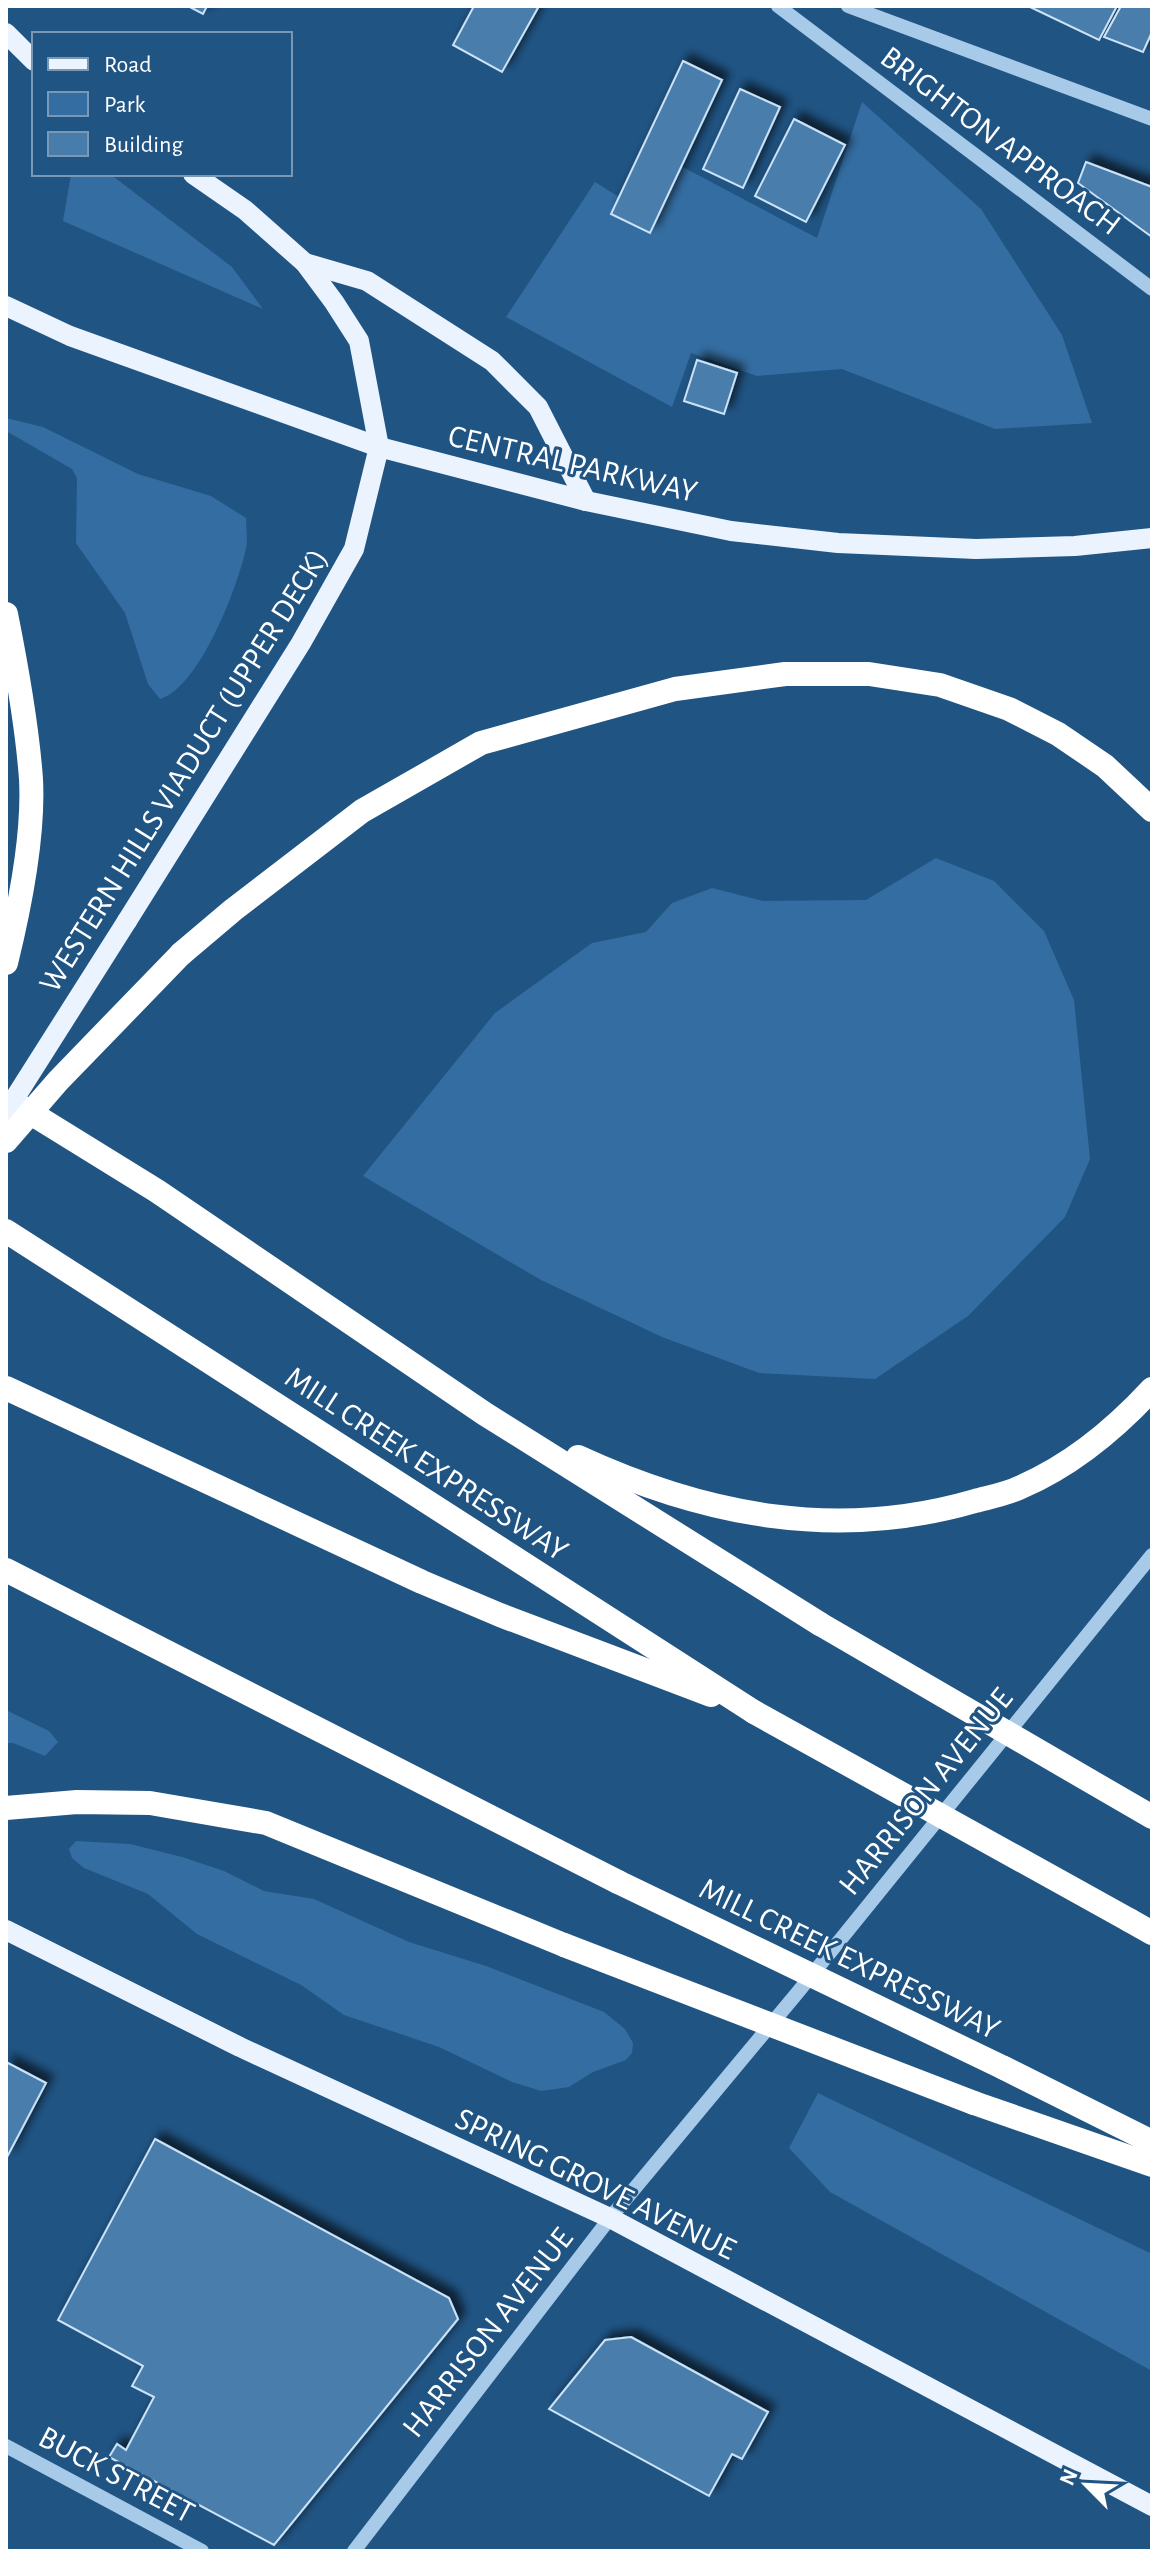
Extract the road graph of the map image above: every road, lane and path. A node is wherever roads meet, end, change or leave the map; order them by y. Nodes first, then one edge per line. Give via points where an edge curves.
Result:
1 (778, 6) edge
2 (848, 6) edge
3 (6, 33) edge
4 (32, 59) edge
5 (1152, 119) edge
6 (196, 176) edge
7 (305, 263) junction
8 (1152, 289) edge
9 (6, 306) edge
10 (379, 447) junction
11 (586, 501) junction
12 (1152, 538) edge
13 (6, 614) edge
14 (1152, 810) edge
15 (6, 963) edge
16 (6, 1098) edge
17 (6, 1112) edge
18 (6, 1141) edge
19 (6, 1231) edge
20 (6, 1388) edge
21 (1152, 1389) edge
22 (485, 1414) junction
23 (1152, 1555) edge
24 (6, 1570) edge
25 (754, 1712) junction
26 (6, 1808) edge
27 (1152, 1817) edge
28 (6, 1930) edge
29 (1152, 1933) edge
30 (1152, 2142) edge
31 (1152, 2165) edge
32 (610, 2218) junction
33 (6, 2446) edge
34 (1152, 2506) edge
35 (202, 2551) edge
36 (354, 2551) edge

1 - 8 street, BRIGHTON APPROACH
2 - 5 street
3 - 4 main road
6 - 7 main road via 245,210
7 - 10 main road via 359,341
7 - 11 main road via 367,281 492,361 538,407
9 - 10 main road, CENTRAL PARKWAY via 70,336
10 - 11 main road, CENTRAL PARKWAY
10 - 17 main road, WESTERN HILLS VIADUCT (UPPER DECK), bridge via 354,549 301,643
11 - 12 main road, CENTRAL PARKWAY via 731,531 838,543 976,549
13 - 15 highway via 31,783 26,862
14 - 18 highway, bridge via 1105,766 1009,709 940,685 869,674 785,674 675,689 481,743 362,811 233,910 181,954
16 - 22 highway via 157,1191
19 - 25 highway, MILL CREEK EXPRESSWAY
20 - 25 highway via 422,1582
21 - 22 highway via 1080,1454 1020,1488 948,1509 872,1522 789,1520 704,1503 604,1469
22 - 27 highway, bridge via 820,1624
23 - 32 street, HARRISON AVENUE
24 - 30 highway, MILL CREEK EXPRESSWAY, bridge via 618,1882
25 - 29 highway, MILL CREEK EXPRESSWAY, bridge
26 - 31 highway, bridge via 150,1803 266,1823 564,1945 974,2103
28 - 32 main road, SPRING GROVE AVENUE via 240,2047
32 - 34 main road, SPRING GROVE AVENUE
32 - 36 street, HARRISON AVENUE
33 - 35 street, BUCK STREET

